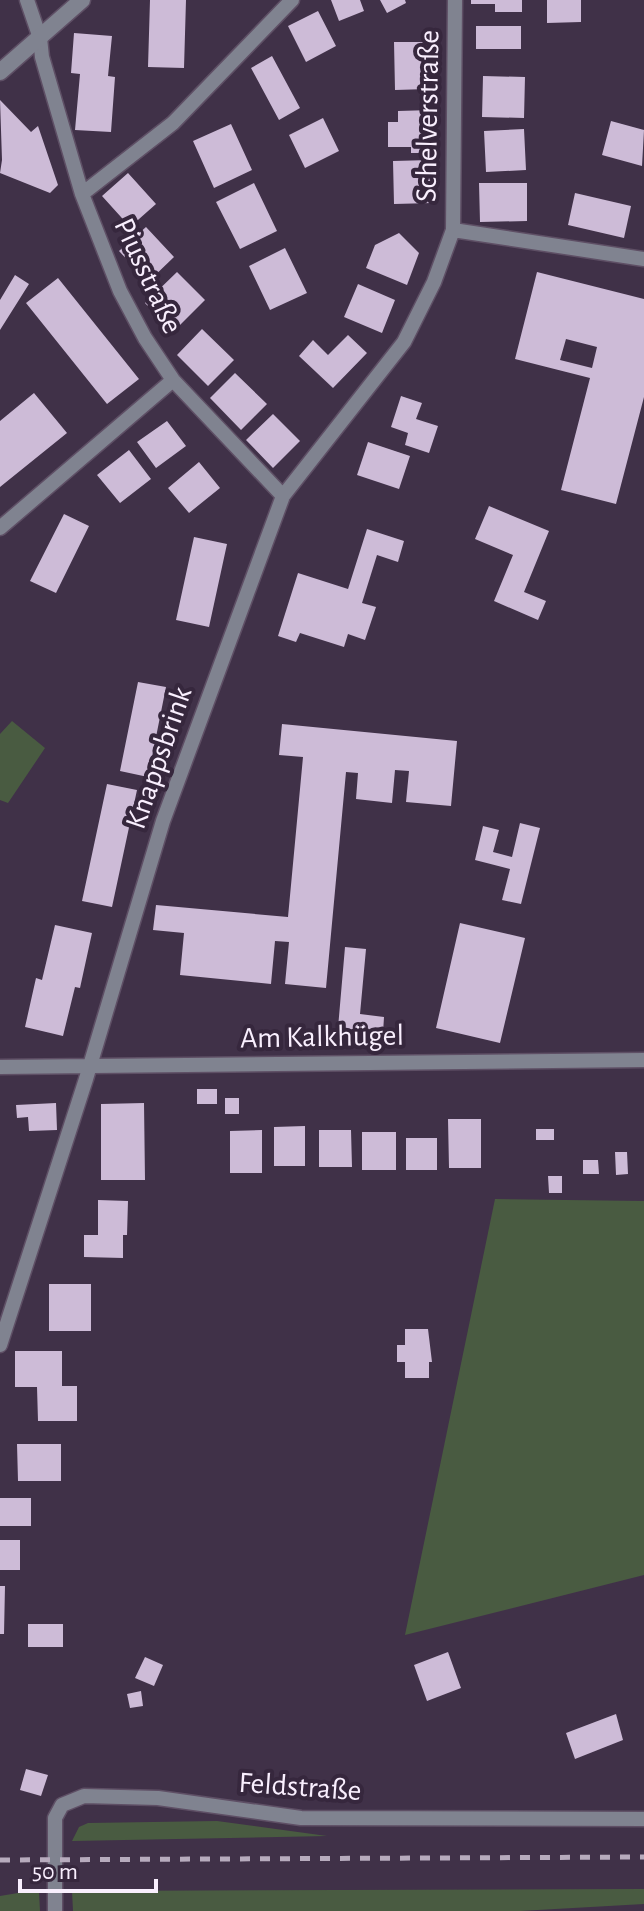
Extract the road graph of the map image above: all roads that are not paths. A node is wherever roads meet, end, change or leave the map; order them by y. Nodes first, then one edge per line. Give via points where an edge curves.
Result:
1 (27, 0) edge
2 (82, 0) edge
3 (292, 0) edge
4 (455, 0) edge
5 (40, 38) junction
6 (0, 72) edge
7 (82, 194) junction
8 (453, 230) junction
9 (644, 259) edge
10 (173, 380) junction
11 (283, 496) junction
12 (0, 528) edge
13 (644, 1060) edge
14 (90, 1065) junction
15 (0, 1067) edge
16 (0, 1345) edge
17 (644, 1819) edge
18 (55, 1911) edge

1 - 5 street, Piusstraße
2 - 5 street
3 - 7 street via 173,123
4 - 8 street, Schelverstraße
5 - 6 street
5 - 7 street, Piusstraße
7 - 10 street, Piusstraße via 120,291
8 - 9 street, Schelverstraße
8 - 11 street, Knappsbrink via 404,342
10 - 11 street, Piusstraße
10 - 12 street
11 - 14 street, Knappsbrink via 163,821
13 - 14 street, Am Kalkhügel
14 - 15 street, Am Kalkhügel
14 - 16 street, Knappsbrink
17 - 18 street, Feldstraße via 301,1818 158,1798 84,1796 62,1805 55,1818

